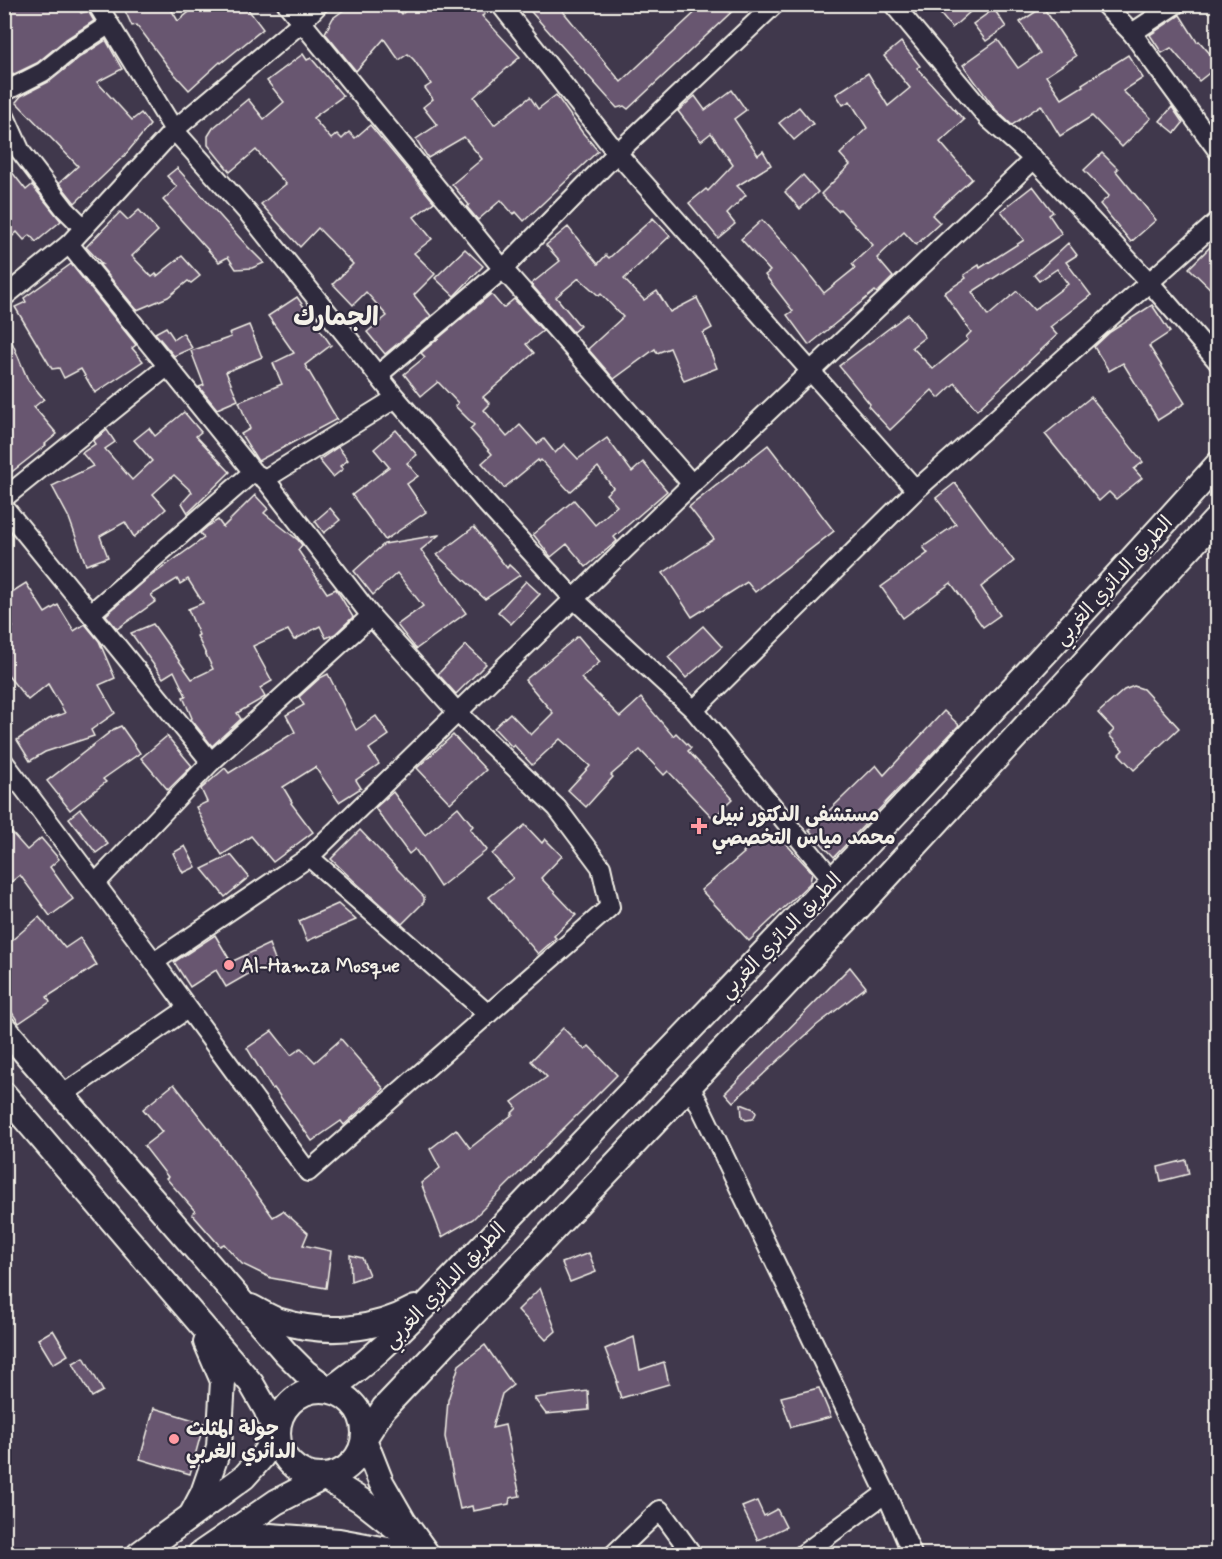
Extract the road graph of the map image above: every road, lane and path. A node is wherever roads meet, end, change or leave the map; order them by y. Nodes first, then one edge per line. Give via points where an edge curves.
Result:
1 (97, 4) edge
2 (287, 4) edge
3 (319, 4) edge
4 (500, 4) edge
5 (775, 4) edge
6 (893, 4) edge
7 (1104, 4) edge
8 (1176, 4) edge
9 (302, 22) junction
10 (108, 25) junction
11 (1132, 33) junction
12 (4, 92) edge
13 (4, 114) edge
14 (174, 130) junction
15 (1218, 151) edge
16 (617, 153) junction
17 (1034, 159) junction
18 (1218, 220) edge
19 (84, 228) junction
20 (69, 244) junction
21 (503, 269) junction
22 (1150, 283) junction
23 (4, 297) edge
24 (1218, 362) edge
25 (168, 366) junction
26 (810, 372) junction
27 (378, 375) junction
28 (396, 398) junction
29 (1218, 464) edge
30 (259, 476) junction
31 (692, 484) junction
32 (916, 490) junction
33 (4, 498) edge
34 (4, 507) edge
35 (1218, 518) edge
36 (574, 599) junction
37 (91, 613) junction
38 (372, 616) junction
39 (694, 710) junction
40 (458, 713) junction
41 (4, 762) edge
42 (211, 762) junction
43 (309, 857) junction
44 (833, 880) junction
45 (95, 884) junction
46 (859, 907) junction
47 (154, 962) junction
48 (187, 1009) junction
49 (488, 1014) junction
50 (4, 1028) edge
51 (690, 1085) junction
52 (4, 1094) edge
53 (62, 1095) junction
54 (433, 1298) junction
55 (242, 1303) junction
56 (196, 1318) junction
57 (329, 1390) junction
58 (277, 1435) junction
59 (364, 1438) junction
60 (324, 1477) junction
61 (886, 1494) junction
62 (191, 1517) junction
63 (206, 1550) edge
64 (139, 1554) edge
65 (402, 1554) edge
66 (426, 1554) edge
67 (614, 1554) edge
68 (692, 1554) edge
69 (803, 1554) edge
70 (912, 1554) edge

1 - 10 street
2 - 9 street
3 - 9 street
4 - 16 street
5 - 16 street
6 - 17 street via 988,118
7 - 11 street
8 - 11 street
9 - 14 street
9 - 21 street
10 - 12 street via 43,72
10 - 14 street
11 - 15 street
13 - 19 street via 21,152
14 - 19 street
14 - 27 street via 248,213
16 - 21 street
16 - 26 street
17 - 22 street
17 - 26 street
18 - 22 street
19 - 20 street
20 - 23 street
20 - 25 street
21 - 27 street
21 - 31 street
22 - 24 street
22 - 32 street
25 - 30 street
25 - 33 street
26 - 31 street
26 - 32 street
27 - 28 street
28 - 30 street
28 - 36 street
29 - 44 main road, الطريق الدائري الغربي
30 - 37 street
30 - 38 street
31 - 36 street
32 - 39 street
34 - 37 street
35 - 46 main road, الطريق الدائري الغربي
36 - 39 street
36 - 40 street
37 - 42 street
38 - 40 street
38 - 42 street
39 - 44 street
40 - 43 street
40 - 49 street via 557,808 601,867 610,907
41 - 45 street
42 - 45 street
43 - 47 street
43 - 49 street
44 - 46 main road
44 - 54 main road, الطريق الدائري الغربي
45 - 47 street
46 - 51 main road, الطريق الدائري الغربي
47 - 48 street
48 - 49 street via 308,1172
48 - 53 street
50 - 53 main road
51 - 59 main road, الطريق الدائري الغربي via 384,1408
51 - 61 street
52 - 56 main road
53 - 55 main road
54 - 55 main road via 398,1318 338,1329 279,1321
54 - 57 main road, الطريق الدائري الغربي via 377,1354
55 - 57 main road via 305,1372
56 - 58 main road via 251,1383
56 - 62 main road via 223,1381 219,1446
57 - 58 main road via 303,1393 292,1400 278,1422
57 - 59 main road via 352,1402 364,1425
58 - 60 main road via 280,1449 292,1466 310,1476
58 - 62 main road via 244,1477
59 - 60 main road via 351,1466
59 - 66 main road via 381,1482
60 - 63 main road via 276,1502
60 - 66 main road via 398,1528
61 - 69 street
61 - 70 street
62 - 64 main road
63 - 65 main road via 270,1536 339,1542
67 - 68 street via 660,1510

